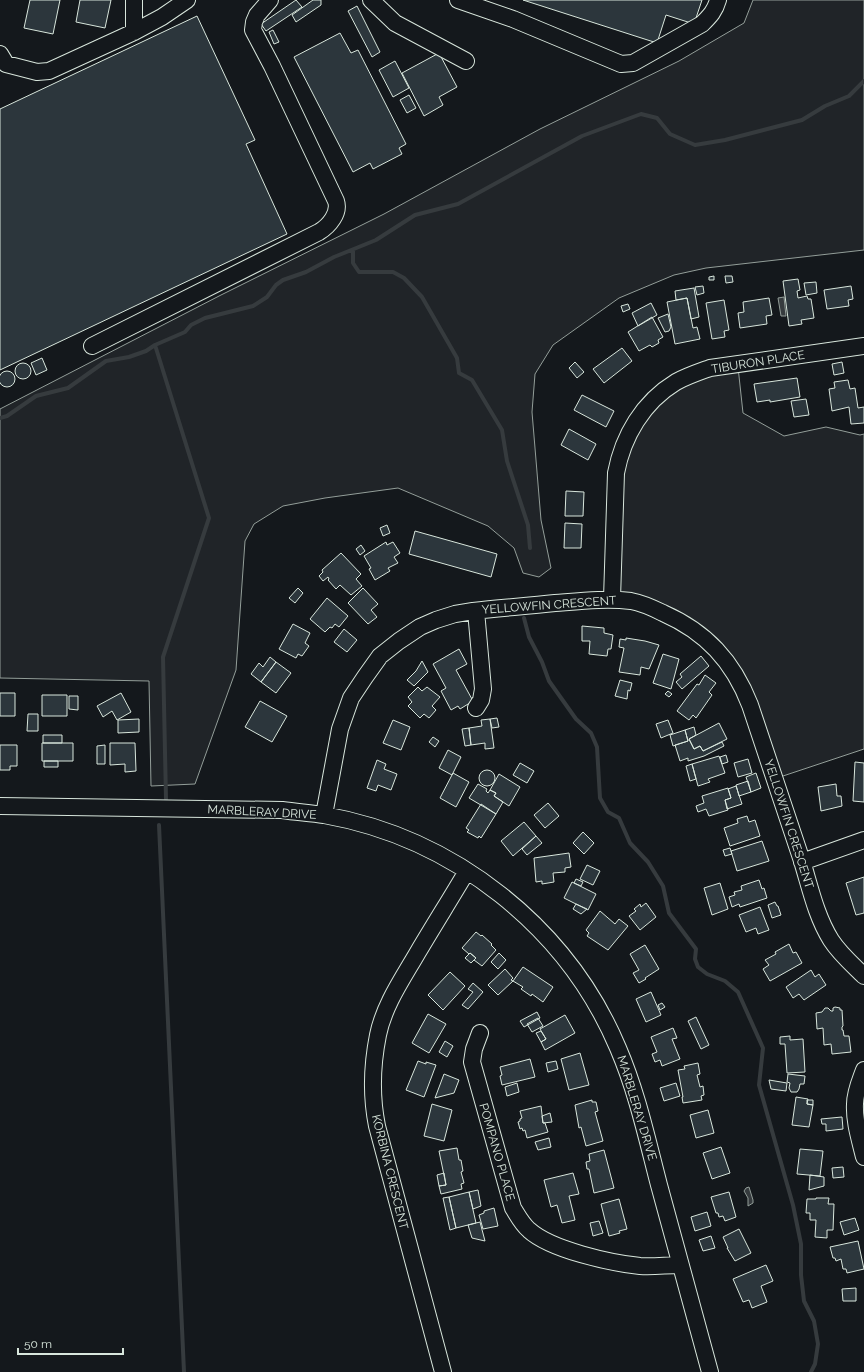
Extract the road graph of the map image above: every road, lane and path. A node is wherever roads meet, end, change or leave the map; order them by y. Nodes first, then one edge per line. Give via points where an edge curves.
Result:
1 (134, 0) edge
2 (270, 0) edge
3 (371, 0) edge
4 (458, 0) edge
5 (718, 0) edge
6 (184, 1) edge
7 (134, 32) junction
8 (0, 54) edge
9 (466, 61) dead end
10 (92, 346) dead end
11 (864, 346) edge
12 (612, 599) junction
13 (476, 611) junction
14 (476, 708) dead end
15 (0, 806) edge
16 (324, 815) junction
17 (864, 840) edge
18 (802, 862) junction
19 (467, 871) junction
20 (864, 976) edge
21 (480, 1033) dead end
22 (864, 1070) edge
23 (864, 1157) edge
24 (680, 1265) junction
25 (443, 1372) edge
26 (710, 1372) edge

1 - 7 street
2 - 10 street via 257,15 253,30 336,200 334,217 326,228 319,232
3 - 9 street via 395,23
4 - 5 street via 513,19 621,64 633,63 702,24 712,15
6 - 7 street via 162,17
7 - 8 street via 49,71 37,72 6,64
11 - 12 street, TIBURON PLACE via 710,368 676,382 649,405 636,420 619,457 616,473
12 - 13 street, YELLOWFIN CRESCENT
12 - 18 street, YELLOWFIN CRESCENT via 649,606 685,623 705,638 732,667 750,705
13 - 14 street via 483,689 482,700
13 - 16 street, YELLOWFIN CRESCENT via 455,614 427,624 380,656 351,698 343,718
15 - 16 street, MARBLERAY DRIVE via 275,810
16 - 19 street, MARBLERAY DRIVE via 399,837 440,854
17 - 18 street
18 - 20 street, YELLOWFIN CRESCENT via 813,901 831,940
19 - 24 street, MARBLERAY DRIVE via 519,909 545,934 581,979 601,1013 619,1049 633,1087
19 - 25 street, KORBINA CRESCENT via 395,991 378,1034 373,1073 373,1107 377,1126
21 - 24 street, POMPANO PLACE via 472,1057 473,1067 513,1208 522,1222 545,1240 587,1255 641,1266
22 - 23 street via 855,1102 855,1119
24 - 26 street, MARBLERAY DRIVE

